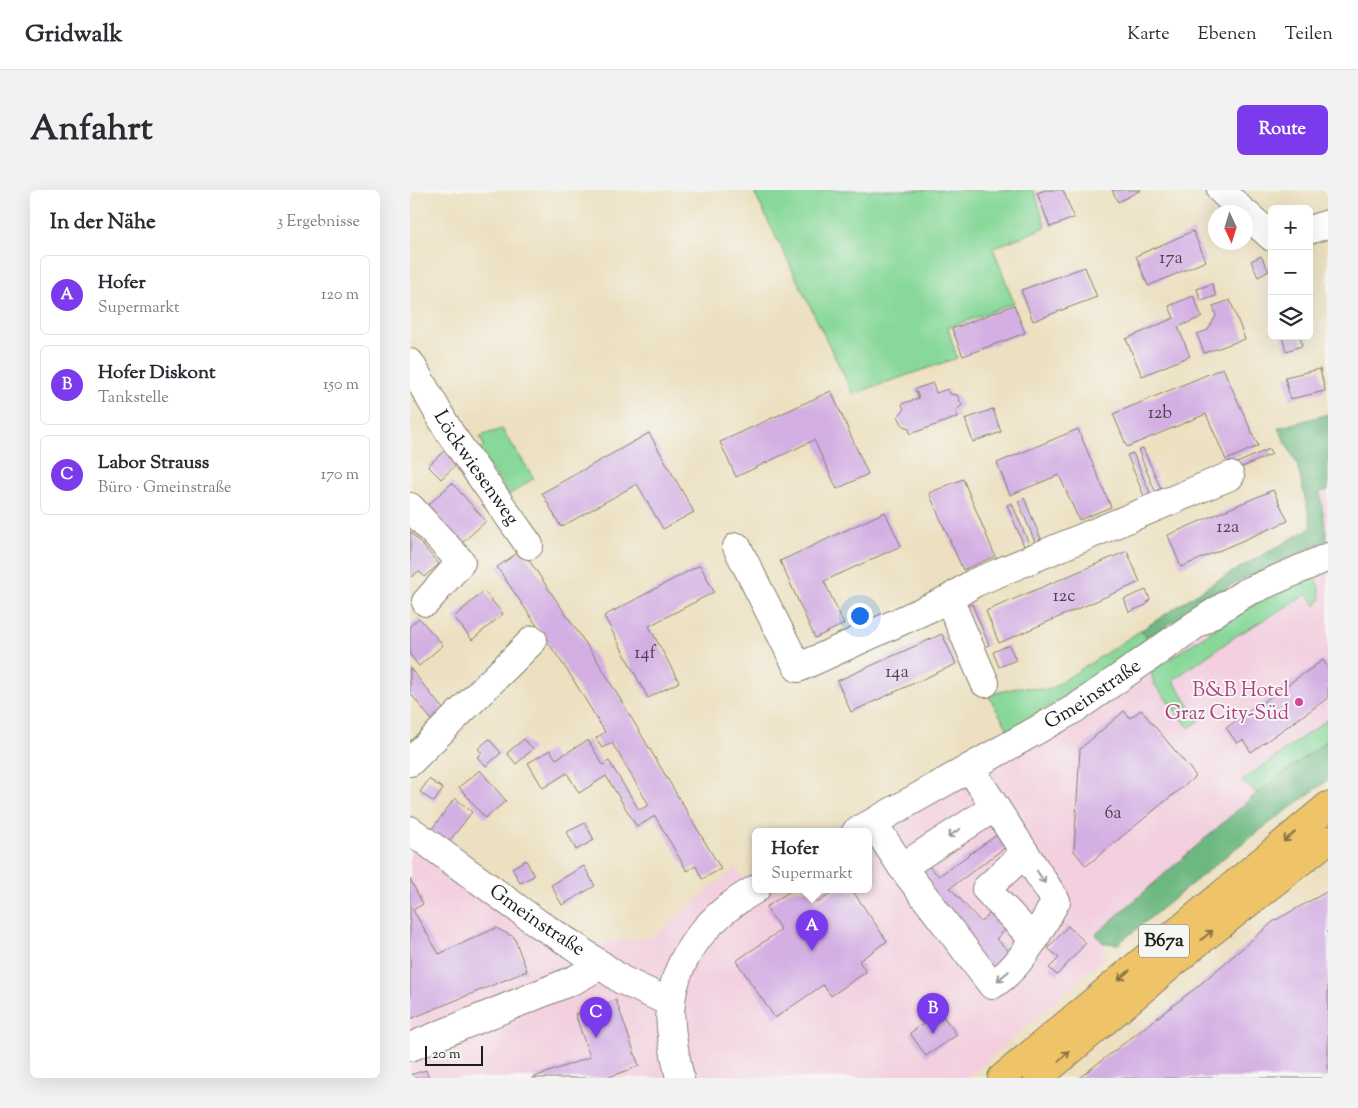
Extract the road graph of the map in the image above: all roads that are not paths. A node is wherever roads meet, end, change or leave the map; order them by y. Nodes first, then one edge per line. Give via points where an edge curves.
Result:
1 (1221, 190) edge
2 (1235, 205) edge
3 (1253, 221) edge
4 (1328, 224) edge
5 (1313, 229) edge
6 (1268, 234) edge
7 (410, 363) edge
8 (1230, 476) dead end
9 (410, 507) edge
10 (529, 545) dead end
11 (737, 547) dead end
12 (1328, 557) edge
13 (949, 599) junction
14 (426, 602) dead end
15 (533, 640) dead end
16 (985, 683) dead end
17 (410, 762) edge
18 (970, 768) junction
19 (1328, 806) edge
20 (995, 807) junction
21 (864, 828) edge
22 (410, 830) edge
23 (872, 836) edge
24 (1327, 841) edge
25 (1025, 853) junction
26 (902, 867) junction
27 (752, 891) edge
28 (1034, 940) junction
29 (600, 965) junction
30 (670, 1004) junction
31 (410, 1047) edge
32 (680, 1078) edge
33 (1002, 1078) edge
34 (1038, 1078) edge

1 - 2 street
3 - 6 street
4 - 5 street
7 - 10 street, Löckwiesenweg via 450,433
8 - 13 street via 974,583
9 - 14 street via 461,562
11 - 13 street via 798,668
12 - 18 street, Gmeinstraße via 1245,594 1076,708
13 - 16 street
15 - 17 street
18 - 20 street
18 - 21 street, Gmeinstraße
19 -> 33 main road, B67a
20 - 25 street
20 -> 26 street
22 - 29 street, Gmeinstraße
23 - 26 street
34 -> 24 main road, B67a via 1191,948
25 -> 28 street via 1056,901
25 - 28 street via 986,889
28 -> 26 street via 1004,977 992,985
27 - 30 street via 721,912 695,940 676,976
29 - 30 street, Gmeinstraße
29 - 31 street via 576,979
30 - 32 street

